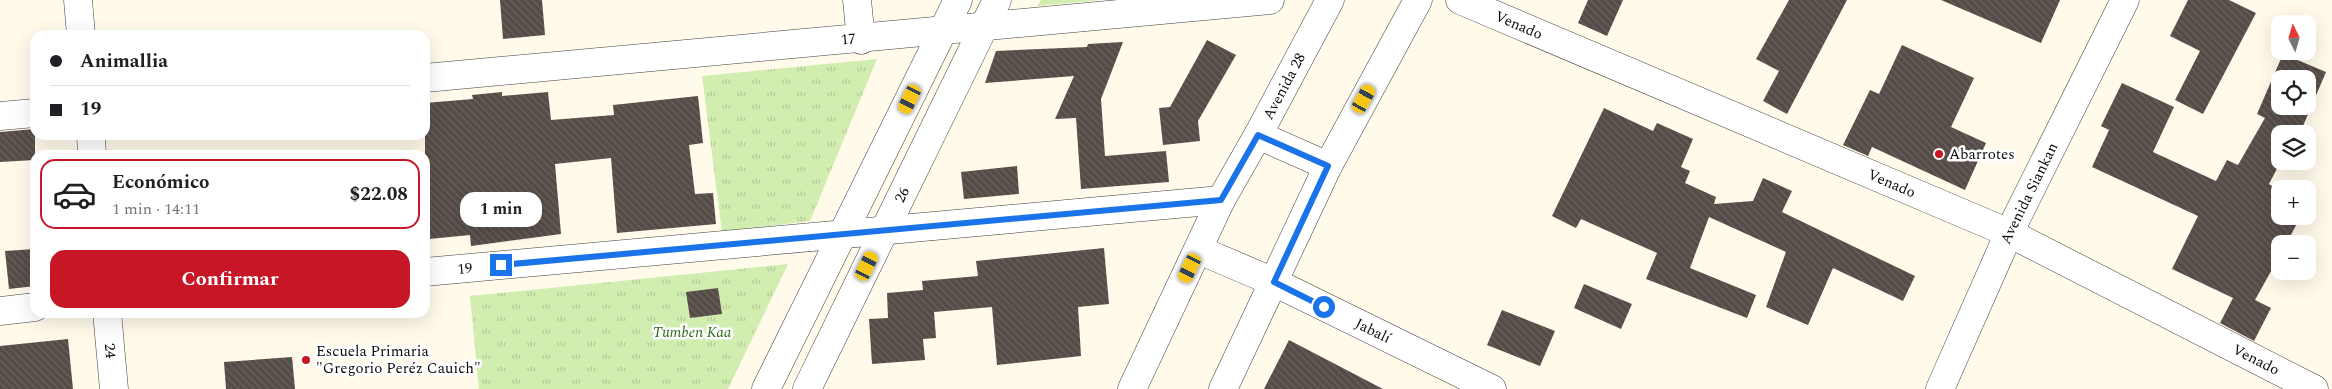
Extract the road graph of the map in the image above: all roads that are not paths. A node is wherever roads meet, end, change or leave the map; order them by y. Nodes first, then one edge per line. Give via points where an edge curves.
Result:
1 (78, 0) edge
2 (857, 0) edge
3 (958, 0) edge
4 (997, 0) edge
5 (1270, 0) edge
6 (1330, 0) edge
7 (1418, 0) edge
8 (1460, 0) edge
9 (2125, 0) edge
10 (984, 28) junction
11 (81, 30) edge
12 (943, 31) junction
13 (860, 40) junction
14 (430, 78) edge
15 (30, 113) edge
16 (0, 116) edge
17 (1258, 135) junction
18 (1328, 166) junction
19 (1221, 200) junction
20 (884, 230) junction
21 (2009, 233) junction
22 (844, 234) junction
23 (1199, 250) junction
24 (430, 272) edge
25 (1274, 282) junction
26 (30, 308) edge
27 (0, 311) edge
28 (108, 318) edge
29 (114, 389) edge
30 (766, 389) edge
31 (807, 389) edge
32 (1132, 389) edge
33 (1223, 389) edge
34 (1492, 389) edge
35 (1940, 389) edge
36 (2314, 389) edge

1 - 11 street
2 - 13 street
3 - 12 street
4 - 10 street, 26
5 - 10 street, 17
6 - 17 street, Avenida 28
7 - 18 street
8 - 21 street, Venado
9 - 21 street, Avenida Siankan
10 - 12 street, 17
10 - 20 street, 26
12 - 13 street, 17
12 - 22 street
13 - 14 street, 17
15 - 16 street
17 - 18 street
17 - 19 street, Avenida 28
18 - 25 street
19 - 20 street, 19
19 - 23 street, Avenida 28
20 - 22 street, 19
20 - 31 street, 26
21 - 35 street, Avenida Siankan
21 - 36 street, Venado
22 - 24 street, 19
22 - 30 street
23 - 25 street, Jabalí
23 - 32 street, Avenida 28
25 - 33 street
25 - 34 street, Jabalí
26 - 27 street
28 - 29 street, 24

